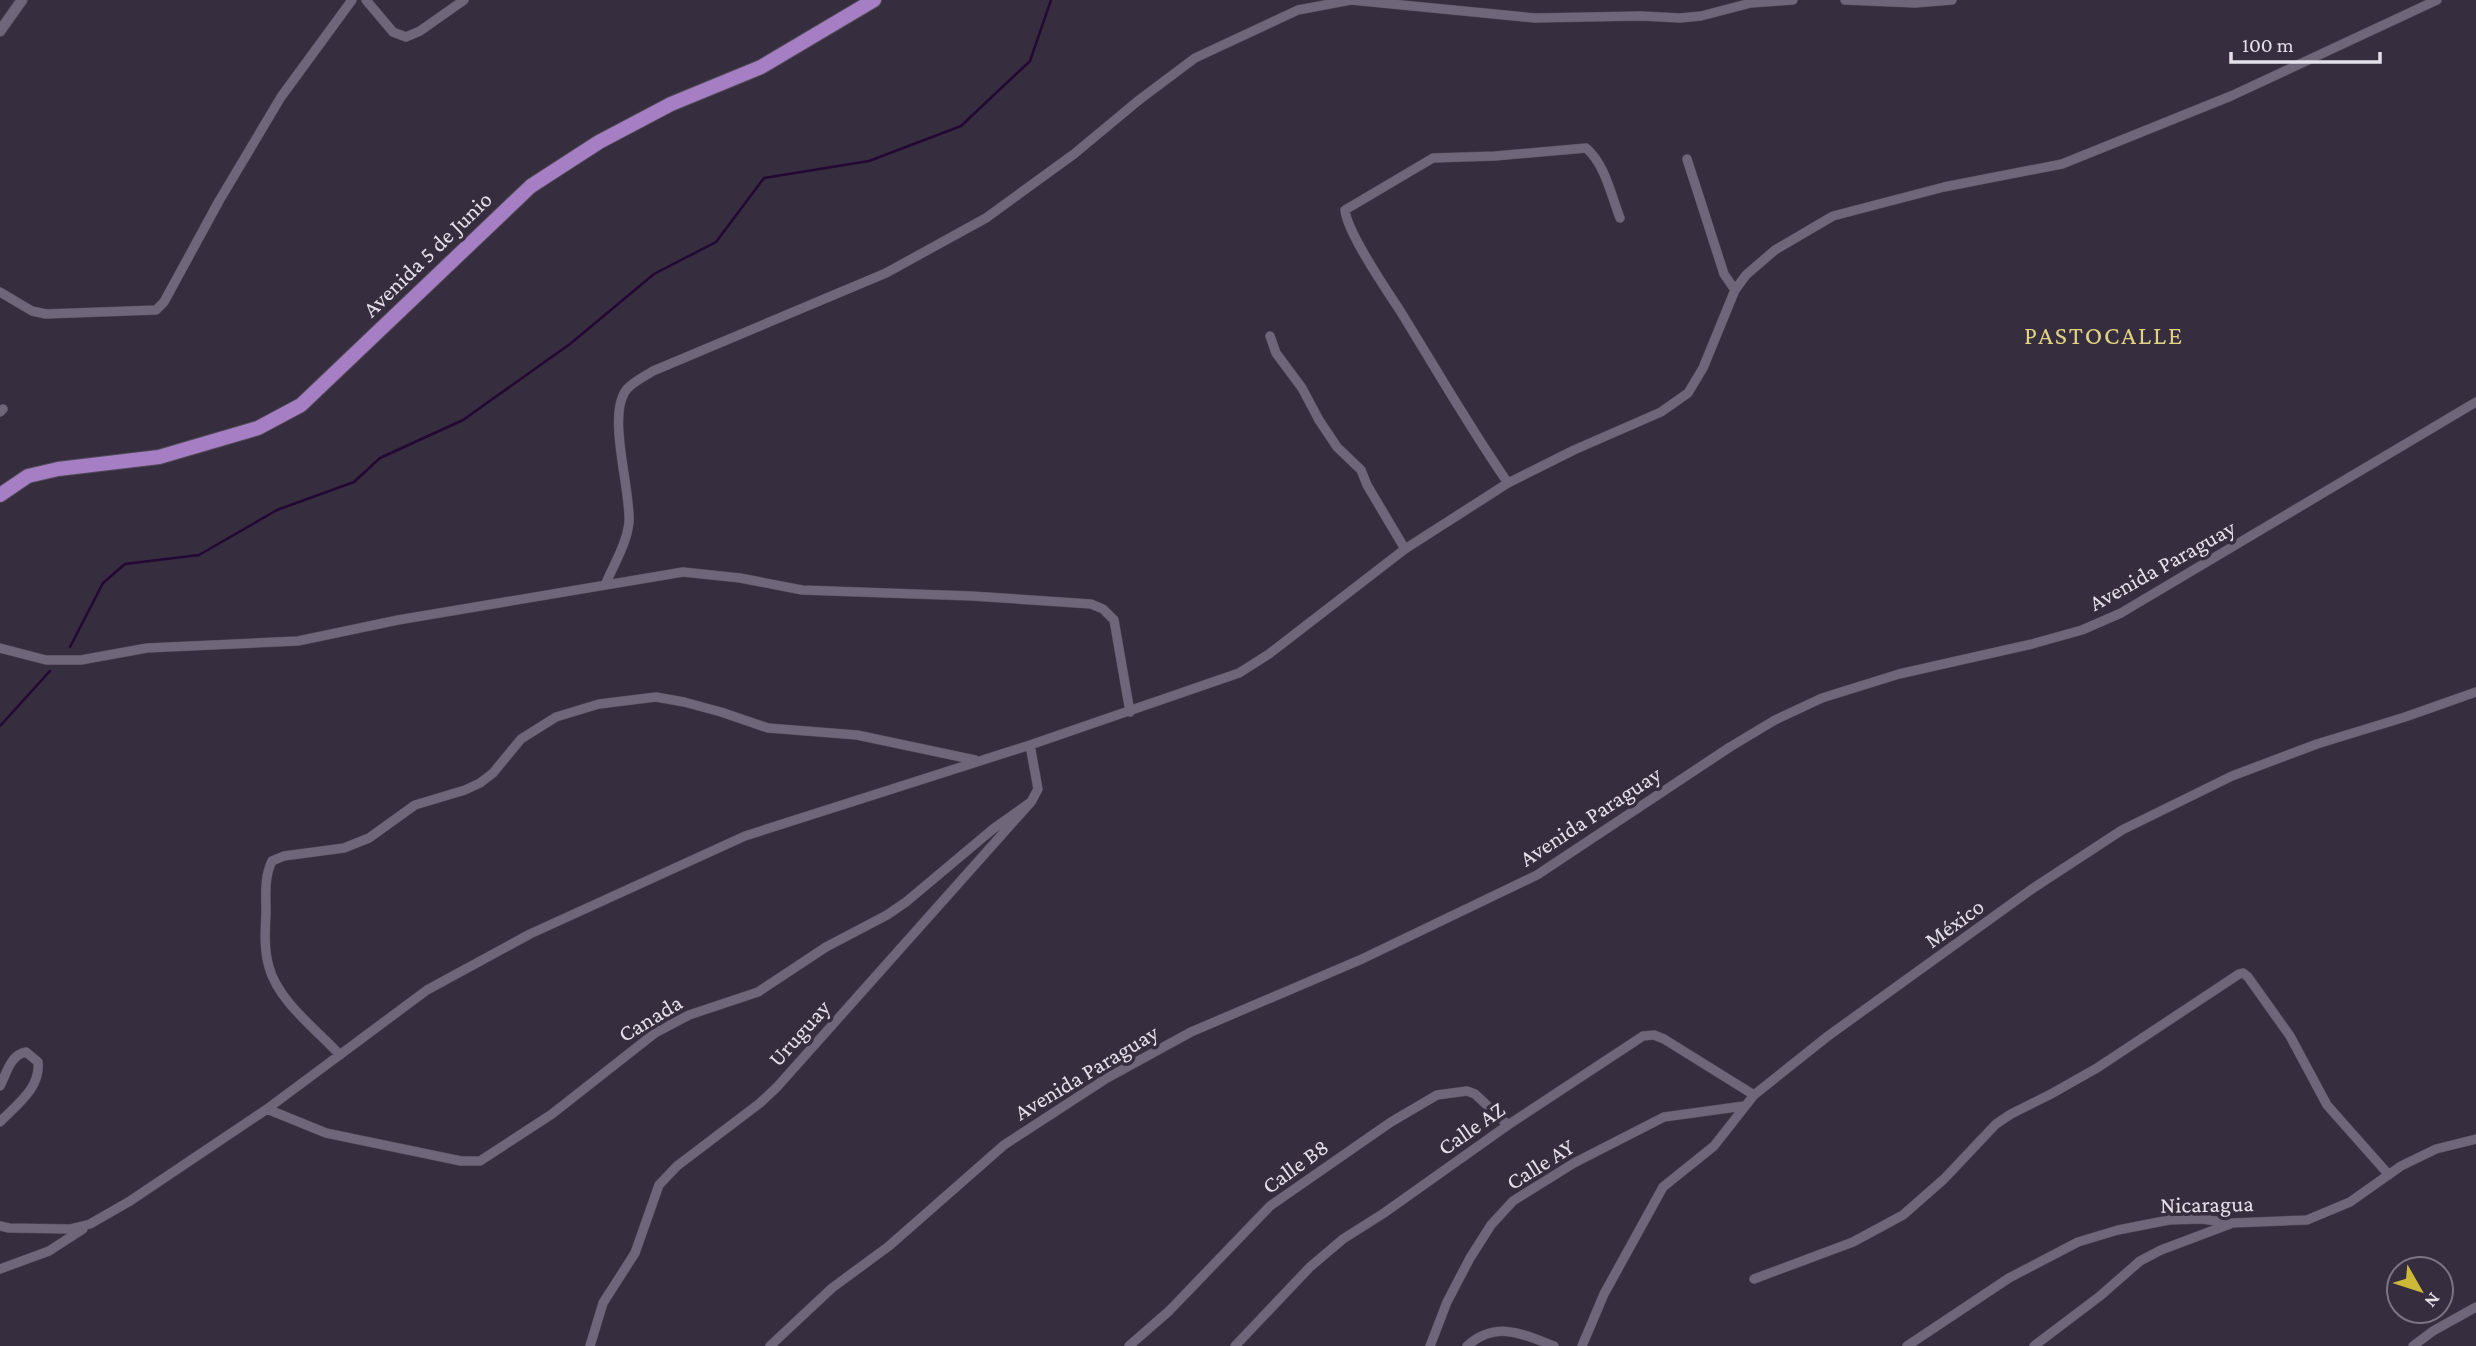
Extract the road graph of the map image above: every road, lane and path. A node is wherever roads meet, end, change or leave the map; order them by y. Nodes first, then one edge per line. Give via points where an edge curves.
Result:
1 (22, 0) edge
2 (352, 0) edge
3 (366, 0) edge
4 (464, 0) edge
5 (874, 0) edge
6 (1793, 0) edge
7 (1845, 0) edge
8 (1952, 0) edge
9 (2437, 0) edge
10 (0, 31) edge
11 (1686, 159) dead end
12 (1620, 218) dead end
13 (1735, 290) junction
14 (0, 292) edge
15 (1270, 336) dead end
16 (2476, 402) edge
17 (1508, 483) junction
18 (0, 495) edge
19 (1405, 549) junction
20 (606, 583) junction
21 (0, 649) edge
22 (2476, 692) edge
23 (1130, 712) junction
24 (1030, 745) junction
25 (978, 760) junction
26 (1031, 802) junction
27 (341, 1055) junction
28 (0, 1086) edge
29 (1754, 1095) junction
30 (1744, 1105) junction
31 (267, 1109) junction
32 (0, 1122) edge
33 (1508, 1125) junction
34 (2476, 1139) edge
35 (2389, 1175) junction
36 (2232, 1223) junction
37 (90, 1224) junction
38 (0, 1226) edge
39 (0, 1269) edge
40 (1754, 1279) dead end
41 (2476, 1307) edge
42 (590, 1346) edge
43 (770, 1346) edge
44 (1129, 1346) edge
45 (1235, 1346) edge
46 (1430, 1346) edge
47 (1467, 1346) edge
48 (1555, 1346) edge
49 (1583, 1346) edge
50 (1907, 1346) edge
51 (2034, 1346) edge
52 (2413, 1346) edge

1 - 10 street
2 - 14 street via 281,97 156,310 46,314
3 - 4 street via 393,32 406,37
5 - 18 main road, Avenida 5 de Junio via 761,67 671,104 599,142 531,186 301,405 258,428 159,457 28,476
6 - 20 street via 1680,18 1535,18 1352,0 1298,10 1195,58 986,219 886,272 653,370 627,389 618,406 618,427 629,524
7 - 8 street
9 - 13 street via 2231,96 2062,164 1833,216 1756,264
11 - 13 street via 1724,274
12 - 17 street via 1600,165 1587,148 1433,158 1345,210 1365,255
13 - 17 street via 1688,393 1661,412
15 - 19 street via 1319,421 1361,470
16 - 43 street, Avenida Paraguay via 2121,614 2044,640 1899,674 1822,698 1730,747 1537,876 1202,1027 1107,1078 1004,1145 888,1246 832,1288
17 - 19 street
19 - 23 street via 1239,673
20 - 21 street via 298,641 147,648 80,660 46,660
20 - 23 street via 683,572 802,590 1091,604 1114,620
22 - 29 street, México via 2232,776 2122,830 1828,1036
23 - 24 street
24 - 25 street
24 - 26 street via 1038,789
25 - 27 street via 745,836 530,934 427,990
25 - 27 street via 858,735 768,728 656,697 599,704 556,717 521,738 480,783 415,805 369,838 344,848 272,860 267,872 265,945 269,968 288,1002
26 - 31 street, Canada via 906,902 758,992 690,1015 655,1033 552,1114 480,1161 327,1133
26 - 42 street, Uruguay via 777,1087 659,1185 635,1254 603,1303
27 - 31 street
28 - 32 street via 19,1053 26,1052 38,1062 32,1089
29 - 30 street, México
29 - 33 street, Calle AZ via 1654,1035 1643,1036
30 - 46 street, Calle AY via 1664,1117 1574,1163 1513,1201 1470,1258
30 - 49 street, México via 1714,1146 1663,1187 1604,1294
31 - 37 street
33 - 44 street, Calle B8 via 1475,1094 1437,1095 1270,1206
33 - 45 street, Calle AZ via 1343,1239
34 - 35 street, Nicaragua via 2436,1149
35 - 36 street, Nicaragua via 2350,1202 2307,1220
35 - 40 street via 2327,1105 2290,1036 2243,973 2097,1068 1996,1124 1903,1215 1853,1242
36 - 50 street, Nicaragua via 2168,1220 2078,1242 2009,1279
36 - 51 street via 2140,1261
37 - 38 street via 70,1229
37 - 39 street via 49,1251
41 - 52 street
47 - 48 street via 1485,1333 1498,1331 1517,1332

